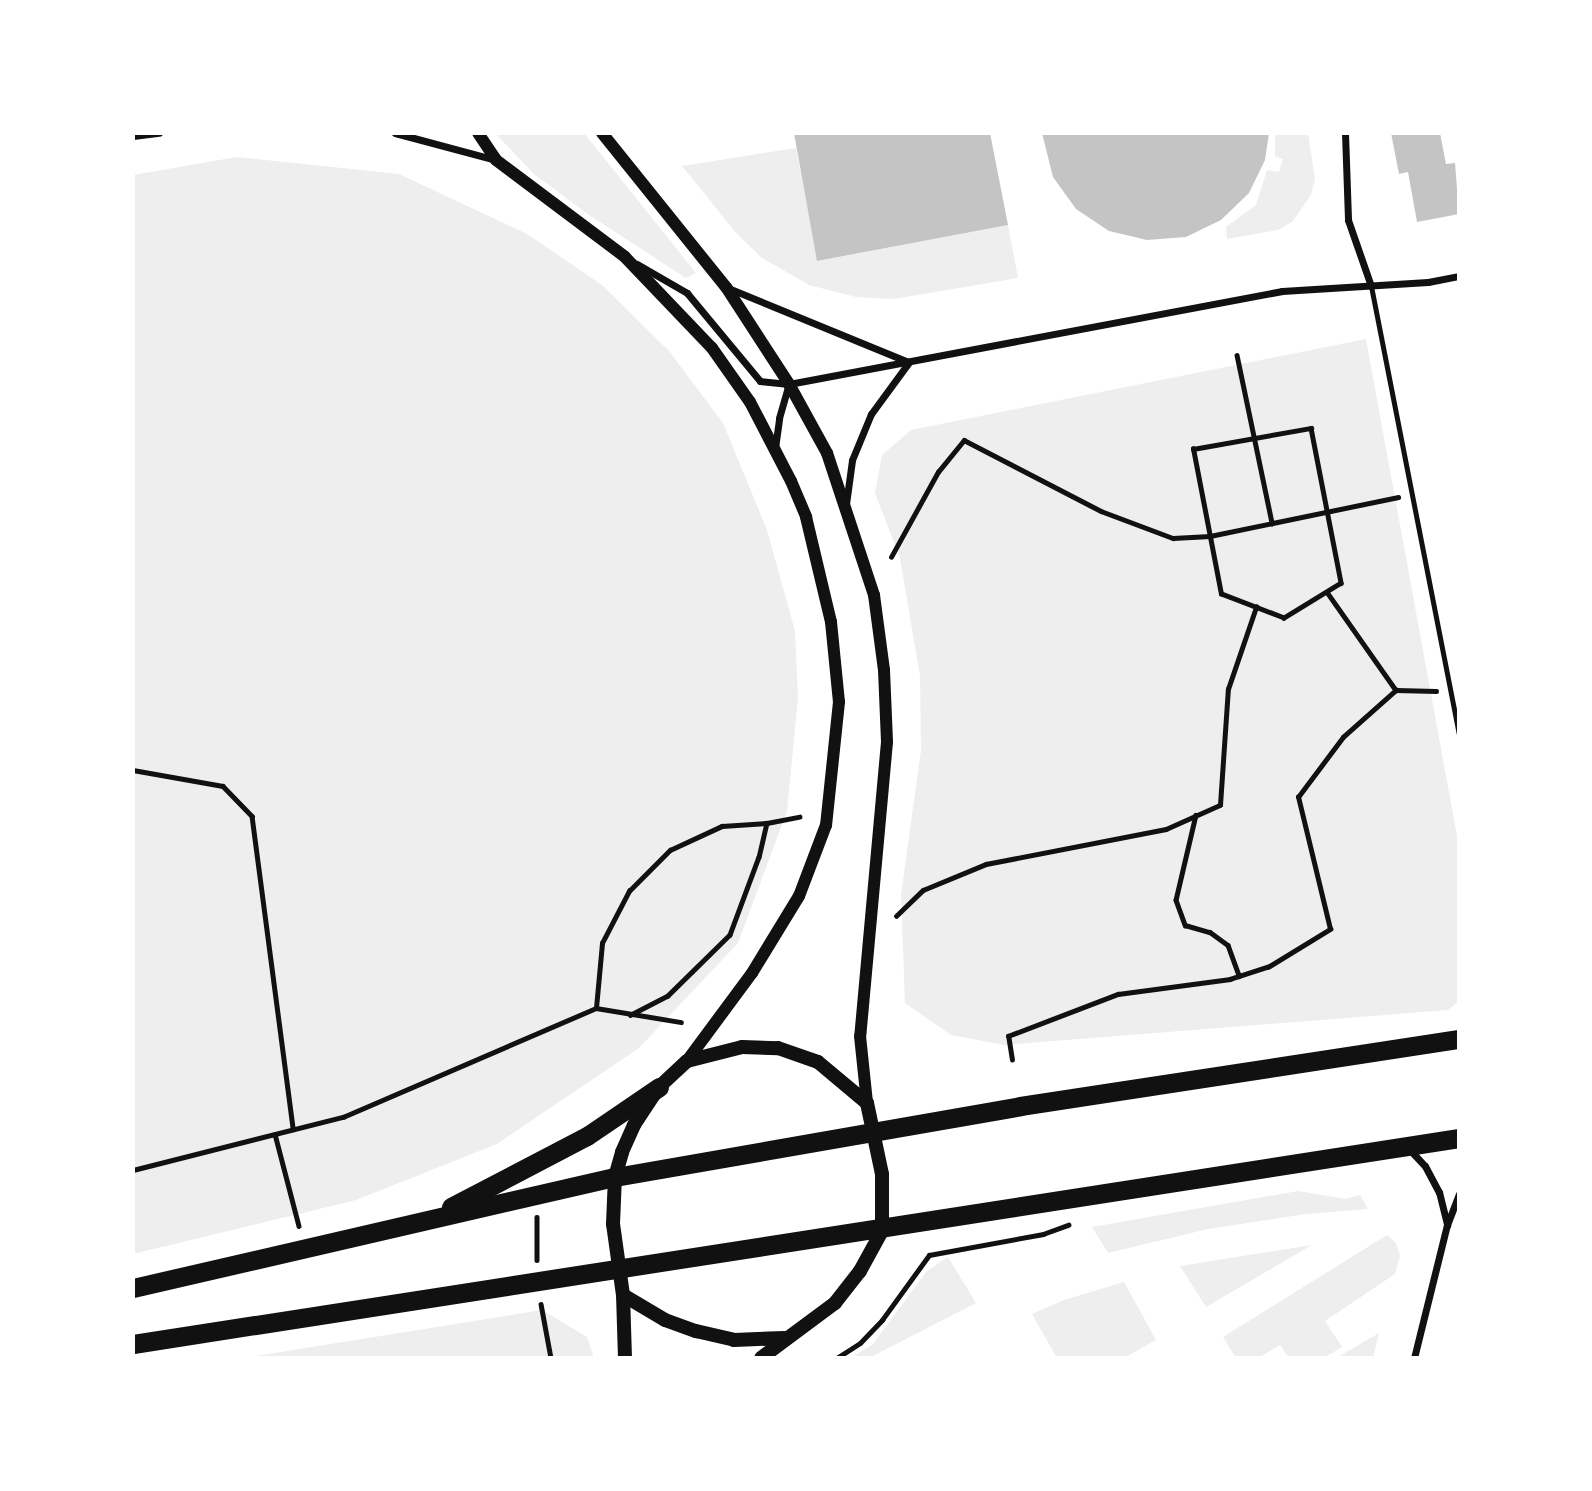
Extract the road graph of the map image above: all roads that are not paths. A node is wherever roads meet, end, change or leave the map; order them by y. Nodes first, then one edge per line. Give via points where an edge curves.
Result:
1 (159, 133) edge
2 (395, 133) edge
3 (478, 133) edge
4 (602, 133) edge
5 (1345, 133) edge
6 (133, 135) edge
7 (496, 160) junction
8 (625, 257) junction
9 (1459, 276) edge
10 (1371, 286) junction
11 (726, 287) junction
12 (909, 362) junction
13 (789, 384) junction
14 (775, 449) junction
15 (846, 505) junction
16 (1459, 732) edge
17 (1459, 1039) edge
18 (687, 1061) junction
19 (659, 1087) junction
20 (867, 1103) junction
21 (874, 1131) junction
22 (1459, 1139) edge
23 (1408, 1146) junction
24 (615, 1177) junction
25 (1459, 1194) edge
26 (421, 1223) junction
27 (1447, 1225) junction
28 (881, 1231) junction
29 (618, 1269) junction
30 (133, 1288) edge
31 (623, 1295) junction
32 (784, 1338) junction
33 (133, 1345) edge
34 (625, 1358) edge
35 (761, 1358) edge
36 (1414, 1358) edge

1 - 6 street
2 - 7 street
3 - 7 street
4 - 11 street
5 - 10 street via 1348,220
7 - 8 street
8 - 13 street via 687,293 760,381
8 - 14 street via 712,348 750,402
9 - 10 street
10 - 12 street via 1282,291
10 - 16 lane
11 - 12 street
11 - 13 street
12 - 13 street
12 - 15 street via 871,414 852,460
13 - 14 street
13 - 15 street via 827,453
14 - 18 street via 806,517 831,622 839,702 826,825 799,896 752,973
15 - 20 street via 874,595 887,742 860,1036
17 - 21 highway
18 - 19 main road
18 - 20 main road via 742,1047 778,1048 818,1062
19 - 24 main road via 634,1125
19 - 26 highway via 587,1136
20 - 21 main road
21 - 24 highway
21 - 28 main road via 882,1174
22 - 23 highway
23 - 27 street via 1438,1192
23 - 28 highway
24 - 26 highway
24 - 29 main road via 613,1224
25 - 27 street
26 - 30 highway
27 - 36 street
28 - 29 highway
28 - 32 main road via 860,1271 835,1303
29 - 31 main road
29 - 33 highway
31 - 32 main road via 665,1320 696,1331 734,1340
31 - 34 main road
32 - 35 main road

